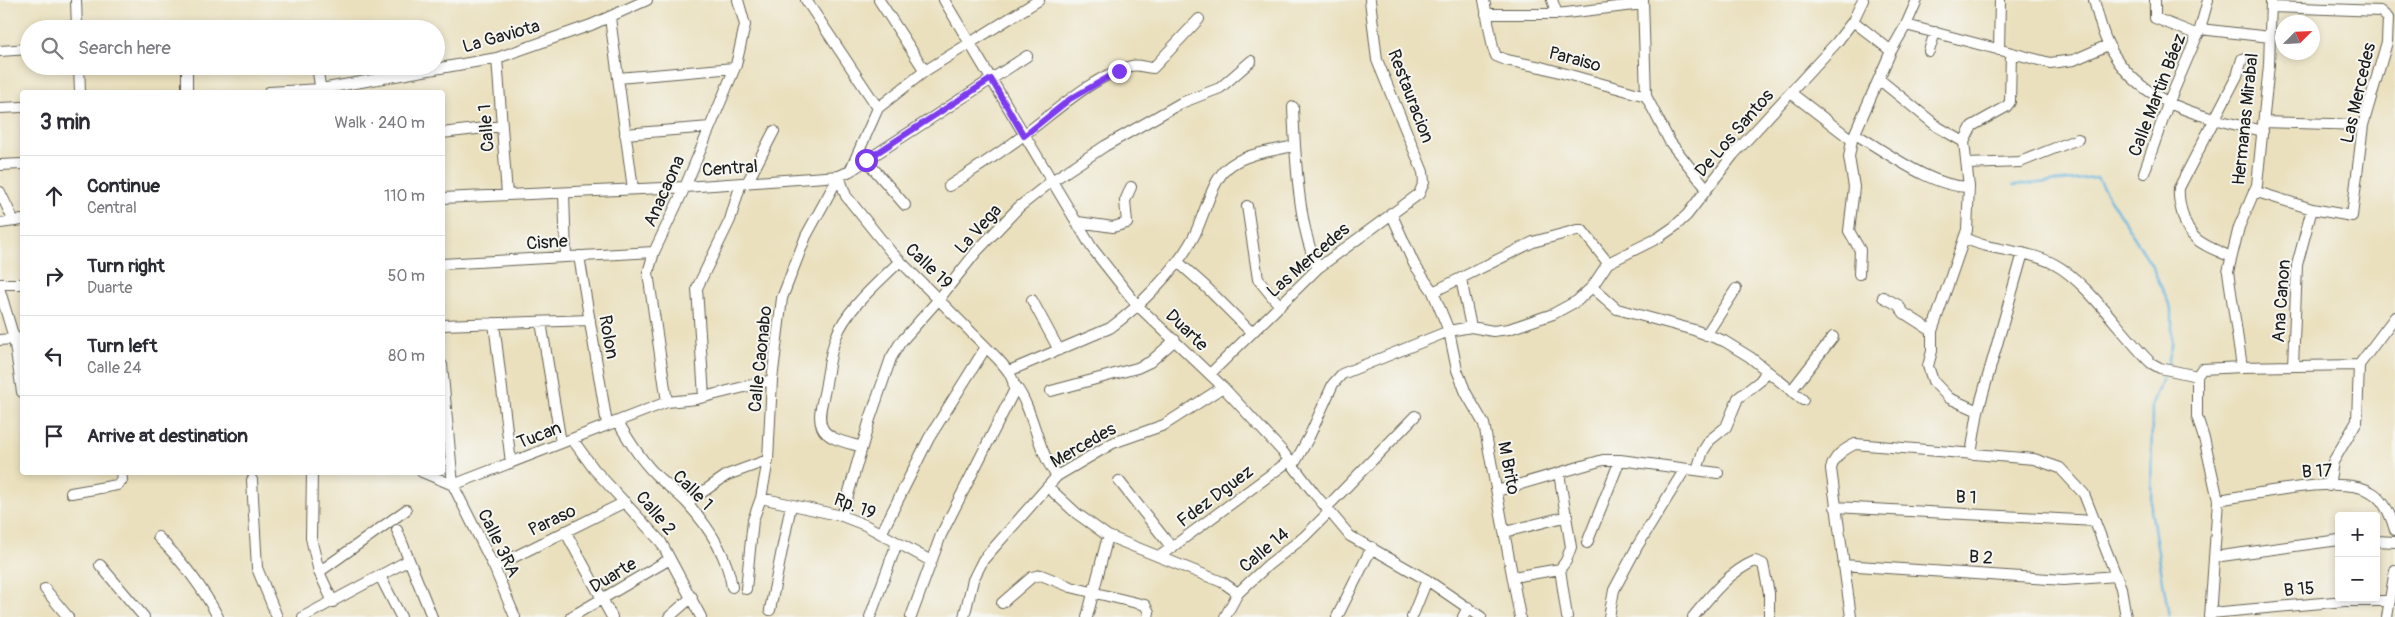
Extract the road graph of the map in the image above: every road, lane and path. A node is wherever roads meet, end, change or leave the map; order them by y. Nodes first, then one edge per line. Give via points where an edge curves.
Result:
1 (76, 0) edge
2 (647, 0) edge
3 (738, 0) edge
4 (806, 0) edge
5 (879, 0) edge
6 (944, 0) edge
7 (1039, 0) edge
8 (1370, 0) edge
9 (1484, 0) edge
10 (1552, 0) edge
11 (1863, 0) edge
12 (1917, 0) edge
13 (2000, 0) edge
14 (2094, 0) edge
15 (2155, 0) edge
16 (2208, 0) edge
17 (1643, 2) edge
18 (632, 3) edge
19 (2271, 3) edge
20 (1486, 14) junction
21 (1557, 14) junction
22 (610, 18) junction
23 (1199, 19) dead end
24 (77, 20) edge
25 (1853, 21) junction
26 (1906, 25) junction
27 (1934, 32) junction
28 (2199, 32) junction
29 (2270, 37) junction
30 (971, 43) junction
31 (2108, 46) junction
32 (20, 50) edge
33 (2000, 50) junction
34 (0, 51) edge
35 (1891, 51) junction
36 (1928, 51) dead end
37 (2011, 53) junction
38 (1027, 56) dead end
39 (497, 58) junction
40 (2242, 59) dead end
41 (1251, 61) dead end
42 (445, 68) edge
43 (734, 68) junction
44 (925, 71) junction
45 (79, 75) edge
46 (186, 75) edge
47 (318, 75) edge
48 (406, 75) edge
49 (618, 78) junction
50 (991, 79) junction
51 (1880, 80) junction
52 (80, 90) edge
53 (187, 90) edge
54 (321, 90) edge
55 (326, 90) edge
56 (1791, 93) junction
57 (1646, 96) junction
58 (2168, 104) junction
59 (20, 107) edge
60 (1293, 107) dead end
61 (0, 108) edge
62 (878, 108) junction
63 (2214, 119) junction
64 (2363, 125) junction
65 (502, 126) junction
66 (2263, 126) junction
67 (710, 128) junction
68 (774, 131) dead end
69 (445, 133) edge
70 (625, 134) junction
71 (1024, 136) junction
72 (1854, 137) junction
73 (2078, 139) dead end
74 (1964, 142) junction
75 (1294, 146) junction
76 (866, 160) junction
77 (20, 164) edge
78 (1967, 164) junction
79 (0, 165) edge
80 (850, 171) junction
81 (1424, 172) joint
82 (2144, 173) dead end
83 (839, 176) junction
84 (1052, 181) junction
85 (744, 183) junction
86 (950, 186) dead end
87 (684, 187) junction
88 (1131, 187) dead end
89 (1969, 187) junction
90 (633, 189) junction
91 (1707, 189) junction
92 (2254, 191) junction
93 (0, 192) edge
94 (564, 193) junction
95 (507, 195) junction
96 (445, 198) edge
97 (905, 205) dead end
98 (1247, 206) dead end
99 (2312, 209) junction
100 (1391, 213) junction
101 (18, 220) edge
102 (1078, 222) junction
103 (0, 223) edge
104 (1965, 238) junction
105 (654, 252) junction
106 (2023, 253) junction
107 (579, 256) junction
108 (566, 257) junction
109 (2231, 257) junction
110 (900, 261) junction
111 (1178, 262) junction
112 (1608, 263) junction
113 (445, 264) edge
114 (1318, 268) junction
115 (1859, 274) dead end
116 (1461, 279) junction
117 (0, 284) edge
118 (20, 284) edge
119 (1592, 287) junction
120 (1736, 288) dead end
121 (0, 291) edge
122 (1433, 292) junction
123 (1883, 297) dead end
124 (939, 299) junction
125 (1032, 300) dead end
126 (1137, 305) junction
127 (1280, 306) junction
128 (2395, 317) edge
129 (590, 320) junction
130 (541, 322) junction
131 (494, 323) junction
132 (445, 325) edge
133 (1471, 327) junction
134 (1449, 331) junction
135 (1932, 331) junction
136 (1252, 333) junction
137 (1706, 335) junction
138 (1833, 337) dead end
139 (18, 338) edge
140 (0, 340) edge
141 (1174, 340) junction
142 (986, 347) junction
143 (1059, 350) junction
144 (20, 365) edge
145 (2359, 365) junction
146 (2293, 366) junction
147 (2242, 367) junction
148 (1009, 371) junction
149 (1766, 371) junction
150 (1210, 374) junction
151 (2196, 376) junction
152 (772, 380) junction
153 (1015, 386) junction
154 (1223, 387) junction
155 (1051, 391) dead end
156 (1791, 391) junction
157 (704, 397) junction
158 (445, 398) edge
159 (1803, 400) dead end
160 (667, 402) junction
161 (1978, 411) junction
162 (1415, 416) dead end
163 (612, 423) junction
164 (572, 440) junction
165 (562, 444) junction
166 (862, 446) junction
167 (1971, 454) junction
168 (768, 460) junction
169 (1620, 460) junction
170 (511, 463) junction
171 (1291, 463) junction
172 (1686, 469) junction
173 (1697, 470) junction
174 (1560, 472) junction
175 (1718, 473) dead end
176 (121, 475) edge
177 (312, 475) edge
178 (429, 475) edge
179 (1057, 476) junction
180 (252, 480) dead end
181 (1119, 480) dead end
182 (453, 485) junction
183 (2329, 486) junction
184 (1048, 487) junction
185 (1497, 491) junction
186 (71, 493) dead end
187 (762, 498) junction
188 (2218, 500) junction
189 (625, 502) junction
190 (687, 503) junction
191 (791, 505) junction
192 (1835, 507) junction
193 (406, 510) dead end
194 (1328, 510) junction
195 (2392, 515) edge
196 (842, 516) junction
197 (1568, 516) junction
198 (2095, 521) junction
199 (397, 530) dead end
200 (2395, 530) edge
201 (565, 531) junction
202 (1505, 532) junction
203 (881, 534) junction
204 (1108, 536) junction
205 (158, 537) dead end
206 (2335, 541) edge
207 (2380, 541) edge
208 (2395, 542) edge
209 (897, 543) junction
210 (1587, 544) dead end
211 (1372, 547) junction
212 (1172, 548) junction
213 (1160, 556) junction
214 (2214, 557) junction
215 (670, 559) junction
216 (409, 560) junction
217 (931, 561) junction
218 (100, 565) dead end
219 (1843, 566) junction
220 (494, 567) junction
221 (1560, 569) junction
222 (2395, 570) edge
223 (319, 572) junction
224 (380, 576) junction
225 (2116, 576) junction
226 (1513, 577) junction
227 (1427, 580) junction
228 (732, 587) dead end
229 (746, 589) dead end
230 (44, 590) dead end
231 (1093, 591) junction
232 (1238, 593) junction
233 (692, 597) junction
234 (603, 600) junction
235 (2390, 601) junction
236 (333, 602) junction
237 (1002, 603) dead end
238 (1468, 607) junction
239 (770, 610) dead end
240 (2210, 615) edge
241 (308, 616) edge
242 (68, 617) edge
243 (144, 617) edge
244 (218, 617) edge
245 (277, 617) edge
246 (401, 617) edge
247 (432, 617) edge
248 (515, 617) edge
249 (571, 617) edge
250 (612, 617) edge
251 (669, 617) edge
252 (701, 617) edge
253 (870, 617) edge
254 (911, 617) edge
255 (964, 617) edge
256 (1087, 617) edge
257 (1148, 617) edge
258 (1225, 617) edge
259 (1337, 617) edge
260 (1412, 617) edge
261 (1463, 617) edge
262 (1481, 617) edge
263 (1520, 617) edge
264 (1568, 617) edge
265 (1609, 617) edge
266 (1693, 617) edge
267 (1768, 617) edge
268 (1851, 617) edge
269 (2126, 617) edge
270 (2387, 617) edge

1 - 24 street
2 - 18 street, La Gaviota
3 - 43 street, Anacaona via 745,25
4 - 62 street
5 - 44 street
6 - 30 street, Duarte
7 - 30 street
8 - 81 street, Restauracion via 1376,60
9 - 20 street
10 - 21 street
11 - 25 street, De Los Santos
12 - 26 street
13 - 33 street
14 - 31 street
15 - 28 street via 2155,18
16 - 28 street, Calle Martin Báez
17 - 21 street
17 - 57 street
18 - 22 street, La Gaviota
19 - 29 street, Hermanas Mirabal
19 - 64 street, Las Mercedes via 2380,11 2388,18 2387,42
20 - 21 street
20 - 57 street, Paraiso via 1496,56
22 - 39 street, La Gaviota
22 - 49 street
23 - 71 street via 1153,68 1130,66 1104,78 1070,99
25 - 35 street
25 - 56 street, De Los Santos
26 - 27 street
26 - 35 street
27 - 33 street
27 - 36 street
28 - 29 street
28 - 58 street, Calle Martin Báez
29 - 66 street, Hermanas Mirabal
30 - 44 street
30 - 50 street, Duarte
31 - 37 street via 2074,60 2050,63
31 - 58 street via 2141,86
32 - 34 street
33 - 37 street
35 - 51 street
37 - 74 street via 2010,102 1972,126
38 - 50 street, Central
39 - 42 street, La Gaviota
39 - 65 street, Calle 1
40 - 63 street via 2237,76
41 - 84 street, La Vega via 1220,88 1181,103 1105,146
43 - 49 street
43 - 67 street, Anacaona
44 - 62 street
45 - 52 street
46 - 53 street
47 - 54 street
48 - 55 street, La Gaviota
49 - 70 street
50 - 71 street, Duarte
50 - 76 street, Central
51 - 72 street
51 - 74 street via 1938,127
56 - 72 street
56 - 91 street, De Los Santos via 1733,155
57 - 91 street via 1670,142
58 - 63 street
58 - 82 street, Calle Martin Báez
59 - 61 street
60 - 75 street
62 - 80 street
63 - 66 street
63 - 109 street via 2179,188 2178,198 2188,232 2201,243
64 - 66 street
64 - 99 street, Las Mercedes via 2352,216
65 - 69 street
65 - 95 street, Calle 1
66 - 92 street, Hermanas Mirabal
67 - 70 street
67 - 87 street, Anacaona
68 - 85 street
70 - 90 street
71 - 84 street, Duarte
71 - 86 street
72 - 89 street via 1935,179 1952,186
72 - 115 street via 1849,157 1854,187 1849,231 1860,250
73 - 78 street via 2020,162
74 - 78 street
75 - 111 street via 1250,156 1224,170 1194,238
75 - 114 street via 1304,222 1311,254
76 - 80 street, Central
76 - 97 street
77 - 79 street
78 - 89 street
80 - 83 street, Central
81 - 100 street, Las Mercedes via 1419,194
83 - 85 street, Central
83 - 110 street, Calle 19 via 846,196
83 - 152 street, Calle Caonabo via 806,236 782,298
84 - 102 street, Duarte
84 - 124 street, La Vega via 1019,208 977,251
85 - 87 street, Central
85 - 157 street via 697,288
87 - 90 street, Central
87 - 105 street, Anacaona
88 - 102 street via 1125,201 1127,223 1113,227
89 - 104 street
90 - 94 street, Central
91 - 112 street, De Los Santos via 1674,227
92 - 99 street
92 - 109 street, Hermanas Mirabal
93 - 101 street
94 - 95 street, Central
94 - 108 street
95 - 96 street, Central
98 - 127 street via 1258,279
99 - 146 street, Ana Canon via 2297,265
100 - 114 street, Las Mercedes
100 - 122 street, M Brito via 1414,264
101 - 103 street
102 - 126 street, Duarte via 1092,248
104 - 106 street
104 - 135 street
105 - 107 street, Cisne
105 - 160 street, Anacaona via 648,273
106 - 151 street via 2064,270 2151,363
106 - 161 street
107 - 108 street, Cisne
107 - 129 street, Rolon
108 - 113 street, Cisne
109 - 147 street, Hermanas Mirabal via 2228,272
110 - 124 street, Calle 19
110 - 166 street via 849,316 836,336 829,368 821,413 822,427 841,441
111 - 126 street
111 - 136 street
112 - 116 street via 1582,230 1577,230 1533,242
112 - 119 street
114 - 127 street, Las Mercedes
116 - 122 street
116 - 133 street
117 - 118 street
119 - 133 street via 1553,314 1527,323 1493,331
119 - 137 street via 1618,309
120 - 137 street
121 - 139 street
122 - 134 street, M Brito
123 - 135 street
124 - 142 street, Calle 19
124 - 166 street, La Vega via 891,358
125 - 143 street
126 - 141 street, Duarte
126 - 143 street via 1110,328
127 - 136 street, Las Mercedes
128 - 145 street
129 - 130 street
129 - 163 street, Rolon
130 - 131 street
130 - 165 street
131 - 132 street
131 - 170 street
133 - 134 street
134 - 171 street via 1342,374 1333,384 1309,437
134 - 185 street, M Brito via 1456,370 1484,424
135 - 161 street via 1928,366 1933,381 1949,398
136 - 150 street, Las Mercedes
137 - 149 street via 1750,357
138 - 156 street
139 - 140 street
139 - 144 street
141 - 150 street, Duarte
141 - 155 street via 1150,362 1137,368
142 - 148 street, Calle 19
142 - 203 street via 929,438
143 - 148 street
145 - 146 street
145 - 183 street via 2358,421 2333,462
146 - 147 street
147 - 151 street via 2202,369
148 - 153 street
149 - 156 street
149 - 173 street via 1760,381 1738,398 1726,427 1710,440
150 - 154 street, Duarte
151 - 188 street via 2197,416
152 - 157 street, Tucan
152 - 168 street, Calle Caonabo
153 - 179 street via 1023,398 1044,458
153 - 217 street
154 - 171 street, Duarte
154 - 179 street, Mercedes via 1164,424 1113,443
156 - 159 street
157 - 160 street, Tucan
158 - 182 street
160 - 163 street, Tucan
161 - 167 street
162 - 194 street, Calle 14
163 - 164 street, Tucan
163 - 190 street, Calle 1 via 656,476
164 - 165 street, Tucan
164 - 189 street, Calle 2
165 - 170 street, Tucan
166 - 196 street, La Vega
167 - 192 street via 1855,444 1843,450 1832,463
167 - 198 street via 2034,459 2060,468 2084,494
168 - 187 street, Calle Caonabo
168 - 190 street via 726,474
169 - 172 street
169 - 174 street via 1602,460
169 - 210 street
170 - 182 street, Tucan
171 - 194 street, Duarte
171 - 212 street, Fdez Dguez
172 - 173 street
172 - 265 street via 1614,590
173 - 175 street
174 - 185 street
174 - 197 street
176 - 186 street via 122,480 117,485
177 - 223 street via 311,538
178 - 182 street
179 - 184 street, Mercedes
180 - 245 street via 257,568
181 - 212 street
182 - 220 street, Calle 3RA
183 - 188 street, B 17
183 - 195 street, B 17 via 2356,486 2372,492
184 - 204 street
184 - 255 street, Mercedes via 983,560 973,580
185 - 202 street, M Brito
187 - 191 street, Rp. 19
187 - 229 street, Calle Caonabo via 753,520
188 - 214 street
189 - 201 street, Paraso
189 - 215 street, Calle 2 via 661,542
190 - 228 street, Calle 1 via 718,543 729,566
191 - 196 street, Rp. 19
191 - 239 street
192 - 198 street, B 1
192 - 219 street
193 - 223 street
194 - 211 street, Duarte via 1350,536
194 - 232 street, Calle 14 via 1304,537
195 - 200 street, B 17
196 - 203 street, Rp. 19
197 - 202 street
197 - 221 street via 1571,547
198 - 225 street
199 - 216 street
201 - 220 street, Paraso
201 - 234 street
202 - 226 street, M Brito
203 - 209 street, Rp. 19
204 - 213 street
204 - 231 street
205 - 244 street via 185,565
206 - 214 street
207 - 208 street
209 - 217 street, Rp. 19
209 - 253 street
211 - 227 street, Duarte
211 - 259 street
212 - 213 street, Fdez Dguez
213 - 232 street via 1222,582
214 - 240 street
215 - 233 street, Calle 2
215 - 234 street, Duarte
216 - 224 street
216 - 247 street
217 - 254 street
218 - 243 street
219 - 225 street, B 2 via 2064,580
219 - 268 street
220 - 248 street, Calle 3RA
221 - 226 street
221 - 264 street
222 - 235 street
223 - 236 street
224 - 236 street
224 - 246 street
225 - 269 street
226 - 263 street, M Brito
227 - 238 street, Duarte
227 - 260 street
230 - 242 street
231 - 237 street via 1071,587 1041,574
231 - 256 street
231 - 257 street via 1145,605
232 - 258 street, Calle 14
233 - 251 street
233 - 252 street, Calle 2
234 - 249 street, Duarte
234 - 250 street
235 - 240 street, B 15 via 2345,601
235 - 270 street
236 - 241 street
238 - 261 street
238 - 262 street, Duarte
266 - 267 street via 1714,590 1755,561 1763,564 1769,594

